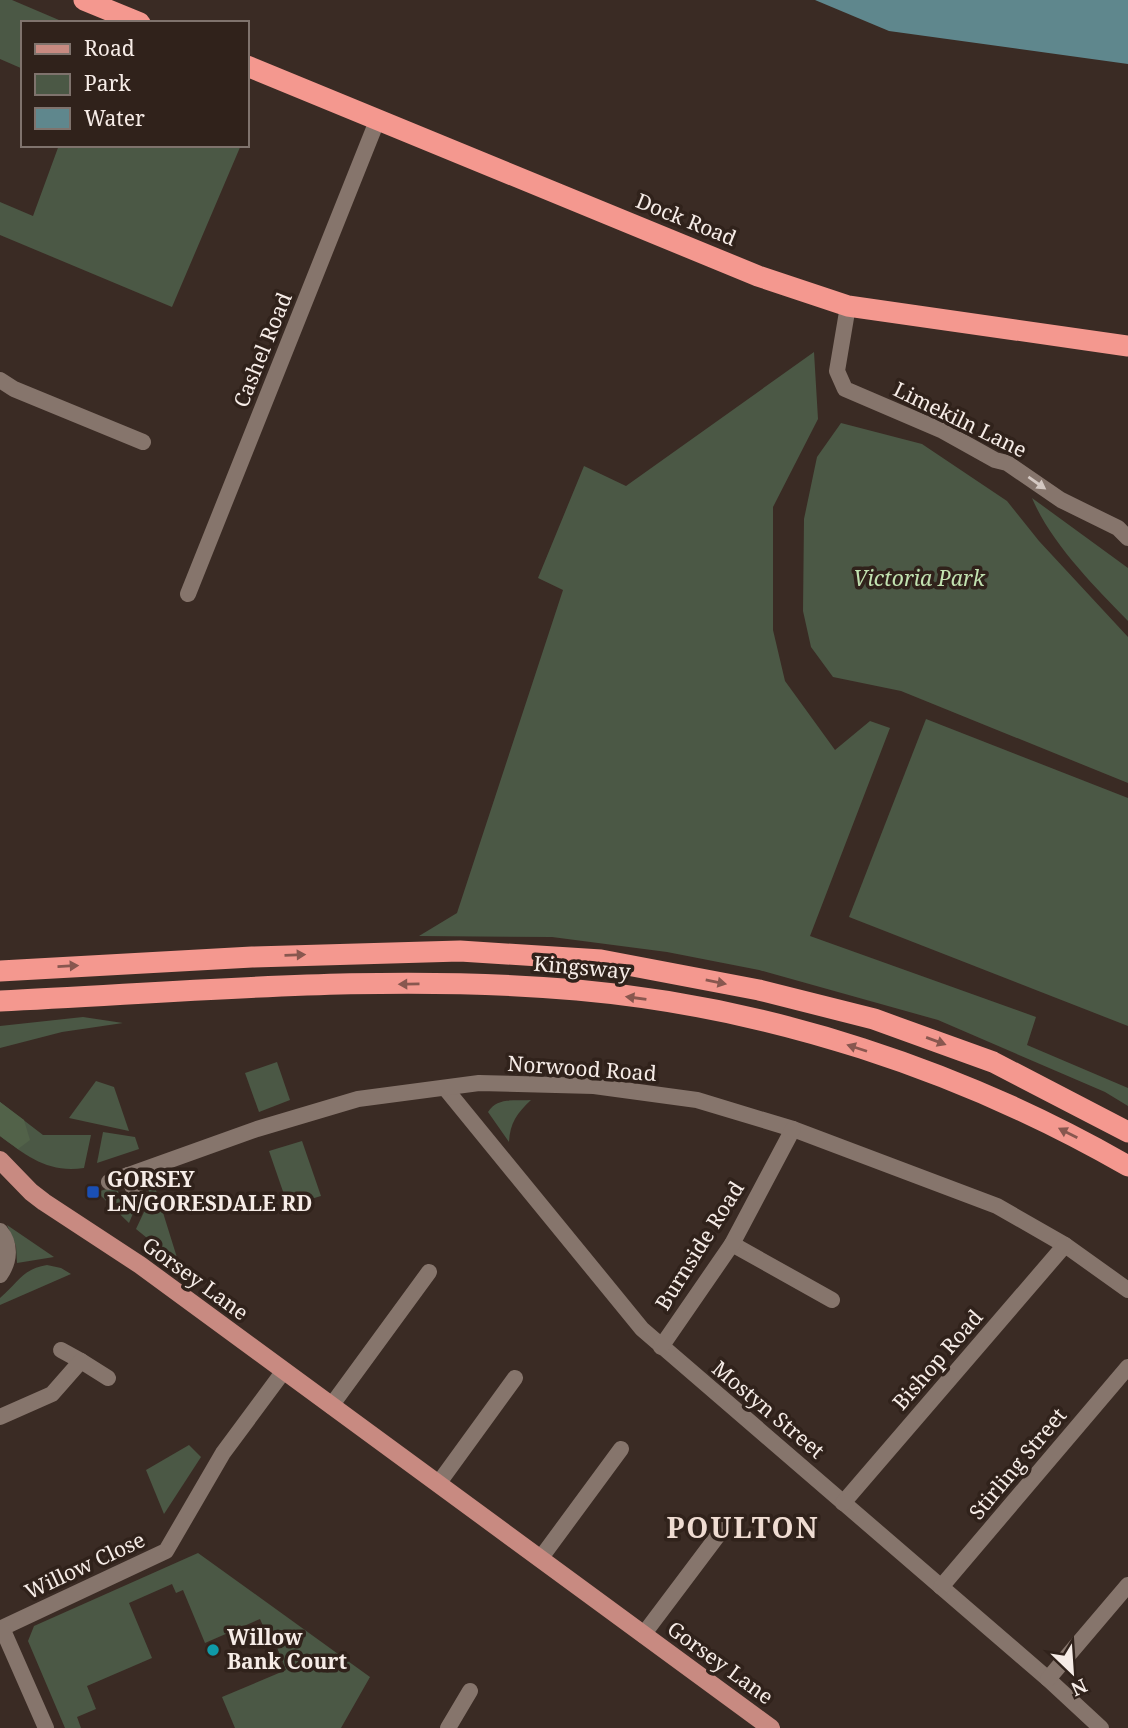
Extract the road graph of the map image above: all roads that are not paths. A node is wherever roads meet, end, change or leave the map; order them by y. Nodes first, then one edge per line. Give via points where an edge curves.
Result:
1 (84, 0) edge
2 (135, 21) edge
3 (248, 66) edge
4 (377, 121) junction
5 (848, 306) junction
6 (1128, 346) edge
7 (0, 380) edge
8 (143, 442) dead end
9 (1128, 538) edge
10 (188, 594) dead end
11 (0, 971) edge
12 (0, 1001) edge
13 (445, 1088) junction
14 (793, 1129) junction
15 (1128, 1132) edge
16 (0, 1160) edge
17 (1128, 1166) edge
18 (128, 1175) junction
19 (0, 1176) edge
20 (109, 1182) dead end
21 (31, 1192) junction
22 (136, 1198) dead end
23 (0, 1231) edge
24 (732, 1244) junction
25 (1065, 1245) junction
26 (429, 1272) dead end
27 (0, 1275) edge
28 (1128, 1290) edge
29 (832, 1300) dead end
30 (661, 1347) junction
31 (61, 1350) dead end
32 (81, 1361) junction
33 (1128, 1367) edge
34 (283, 1372) junction
35 (108, 1378) dead end
36 (515, 1378) dead end
37 (331, 1406) junction
38 (0, 1418) edge
39 (621, 1449) dead end
40 (438, 1484) junction
41 (843, 1503) junction
42 (722, 1530) dead end
43 (540, 1559) junction
44 (1128, 1585) edge
45 (941, 1587) junction
46 (643, 1635) junction
47 (1048, 1679) junction
48 (470, 1690) dead end
49 (46, 1728) edge
50 (448, 1728) edge
51 (771, 1728) edge
52 (1101, 1728) edge

1 - 2 highway
3 - 4 highway, Dock Road
4 - 5 highway, Dock Road via 758,276
4 - 10 street, Cashel Road
5 - 6 highway, Dock Road
5 -> 9 street, Limekiln Lane via 837,371 845,389 1007,463
7 - 8 street
11 -> 15 highway, Kingsway via 460,951 601,960 759,990 874,1019 993,1062
17 -> 12 highway, Kingsway via 1069,1132 941,1076 806,1031 699,1007 578,990 449,984 299,986
13 - 14 street, Norwood Road via 479,1083 594,1086 697,1100
13 - 18 street, Norwood Road via 358,1099
13 - 30 street, Mostyn Street
14 - 24 street, Burnside Road
14 - 25 street, Norwood Road via 998,1206
16 - 21 main road, Gorsey Lane
18 - 20 street, Norwood Road
18 - 22 street
19 - 21 main road, Gorsey Lane
21 - 34 main road, Gorsey Lane via 140,1265
23 - 27 street via 8,1246
24 - 29 street
24 - 30 street, Burnside Road
25 - 28 street, Norwood Road
25 - 41 street, Bishop Road
26 - 37 street
30 - 41 street, Mostyn Street
31 - 32 street
32 - 35 street
32 - 38 street via 52,1394
33 - 45 street, Stirling Street
34 - 37 main road, Gorsey Lane
34 - 49 street, Willow Close via 223,1453 166,1551 2,1628
36 - 40 street
37 - 40 main road, Gorsey Lane
39 - 43 street
40 - 43 main road, Gorsey Lane
41 - 45 street, Mostyn Street
42 - 46 street, Gorsey Lane
43 - 46 main road, Gorsey Lane
44 - 47 street
45 - 47 street, Mostyn Street
46 - 51 main road, Gorsey Lane
47 - 52 street, Mostyn Street
48 - 50 street

